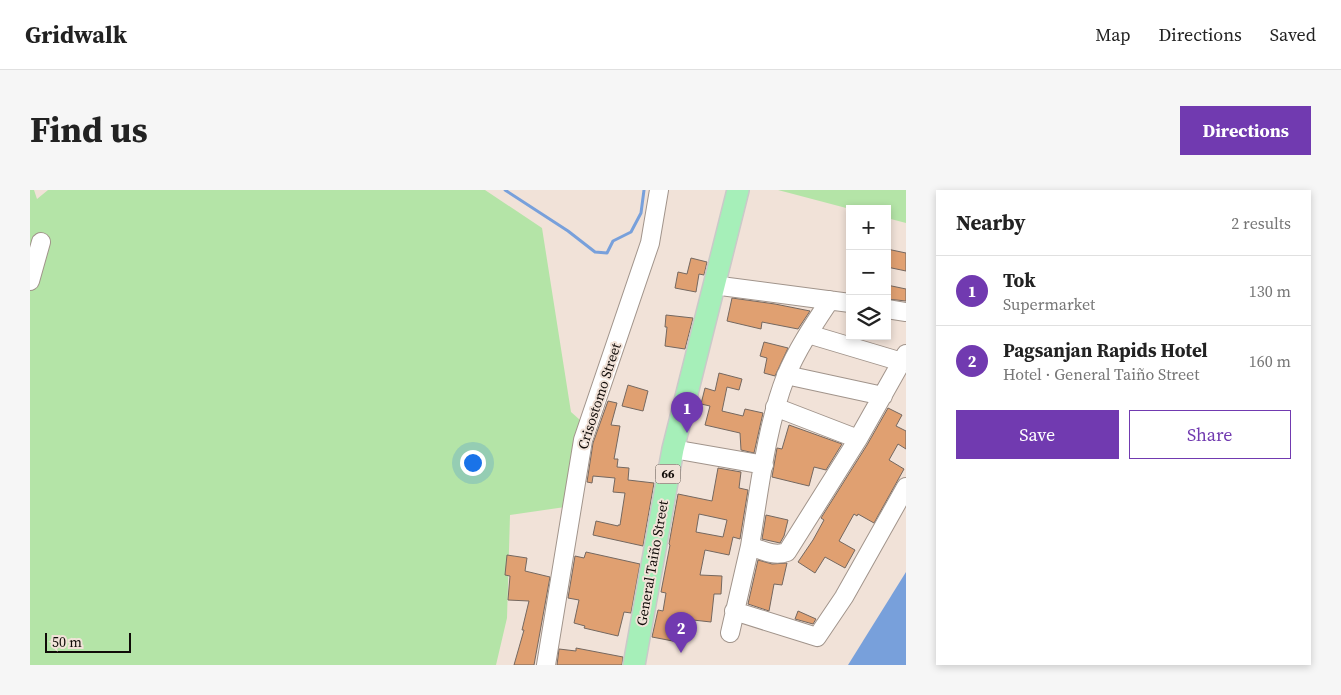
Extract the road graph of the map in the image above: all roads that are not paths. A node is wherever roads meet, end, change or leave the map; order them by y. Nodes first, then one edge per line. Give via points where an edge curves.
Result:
1 (659, 190) edge
2 (738, 190) edge
3 (41, 242) dead end
4 (30, 281) edge
5 (713, 286) junction
6 (830, 300) junction
7 (846, 302) edge
8 (891, 310) edge
9 (906, 312) edge
10 (808, 334) junction
11 (904, 358) edge
12 (786, 375) junction
13 (882, 396) junction
14 (776, 407) junction
15 (858, 439) junction
16 (673, 449) junction
17 (764, 465) junction
18 (906, 486) edge
19 (750, 546) junction
20 (734, 612) junction
21 (730, 633) dead end
22 (546, 665) edge
23 (634, 665) edge

1 - 22 street, Crisostomo Street via 650,243 583,440
2 - 5 main road, 66
3 - 4 street
5 - 6 street
5 - 16 main road, General Taiño Street / 66
6 - 7 street
6 - 10 street
8 - 9 street
10 - 11 street
10 - 12 street
11 - 13 street
12 - 13 street
12 - 14 street
13 - 15 street
14 - 15 street
14 - 17 street
15 - 19 street via 787,552 764,552
16 - 17 street
16 - 23 main road, General Taiño Street / 66
17 - 19 street
18 - 20 street via 844,597 817,638
19 - 20 street
20 - 21 street

